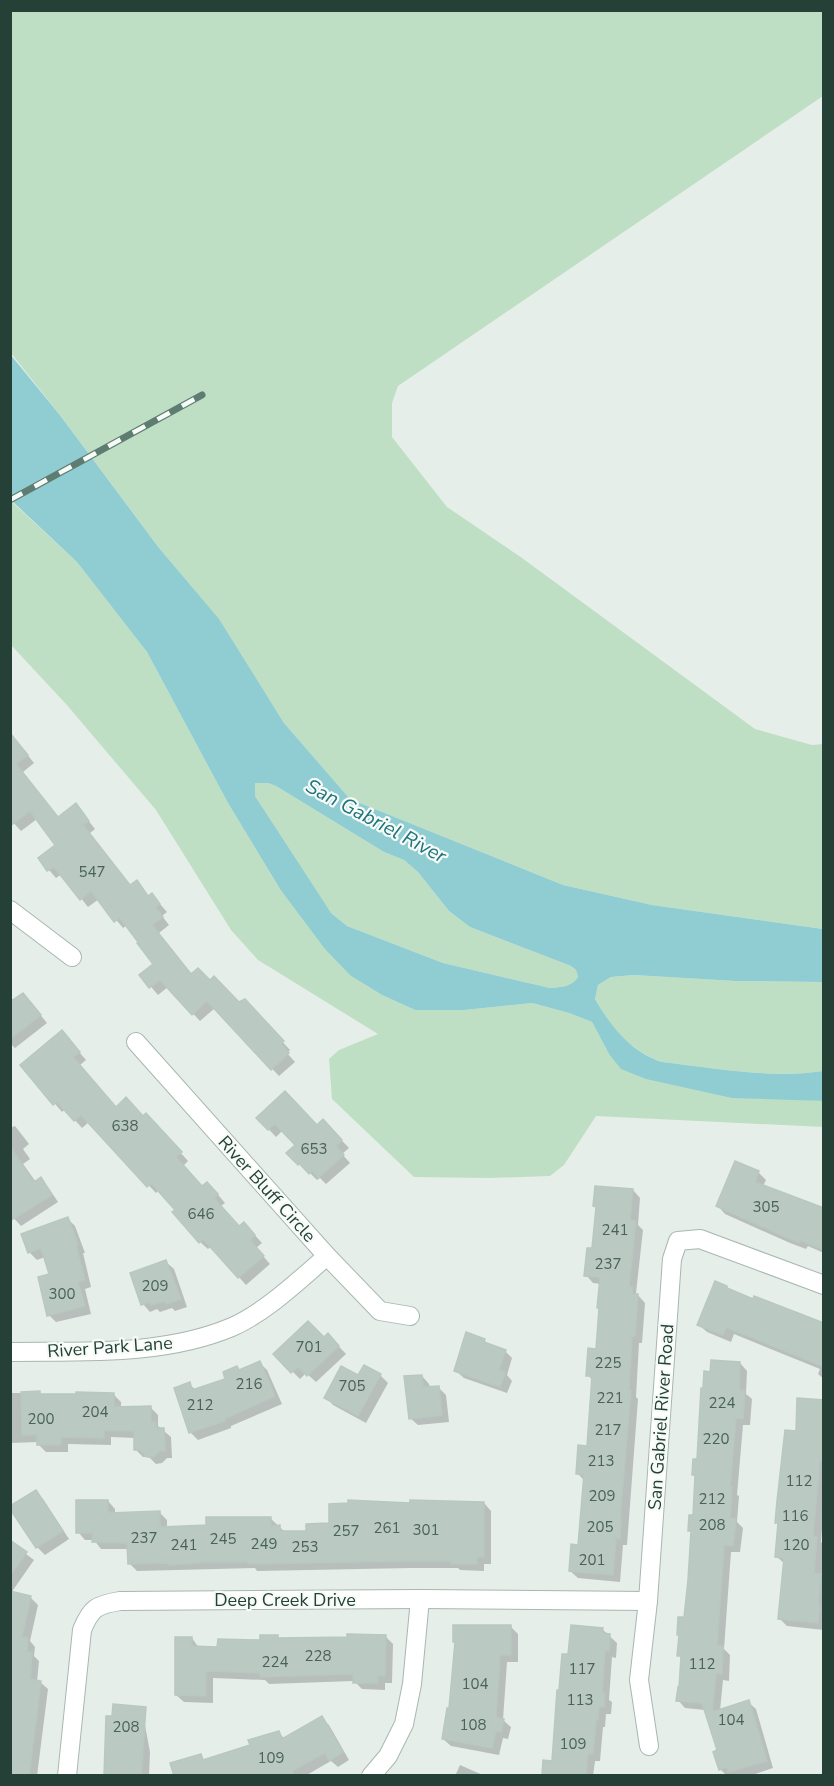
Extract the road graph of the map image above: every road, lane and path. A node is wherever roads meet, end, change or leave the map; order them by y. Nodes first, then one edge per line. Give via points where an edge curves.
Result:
1 (10, 910) edge
2 (72, 957) dead end
3 (136, 1042) dead end
4 (327, 1256) junction
5 (824, 1285) edge
6 (410, 1316) dead end
7 (10, 1352) edge
8 (420, 1599) junction
9 (648, 1601) junction
10 (649, 1746) dead end
11 (67, 1776) edge
12 (371, 1776) edge

1 - 2 street
3 - 4 street, River Bluff Circle
4 - 6 street, River Bluff Circle via 380,1311
4 - 7 street, River Park Lane via 266,1306 233,1326 188,1342 124,1350
5 - 9 street, San Gabriel River Road via 700,1239 678,1241 672,1259
8 - 9 street, Deep Creek Drive
8 - 11 street, Deep Creek Drive via 120,1601 93,1609 82,1630
8 - 12 street via 404,1724 388,1756
9 - 10 street, San Gabriel River Road via 639,1680

